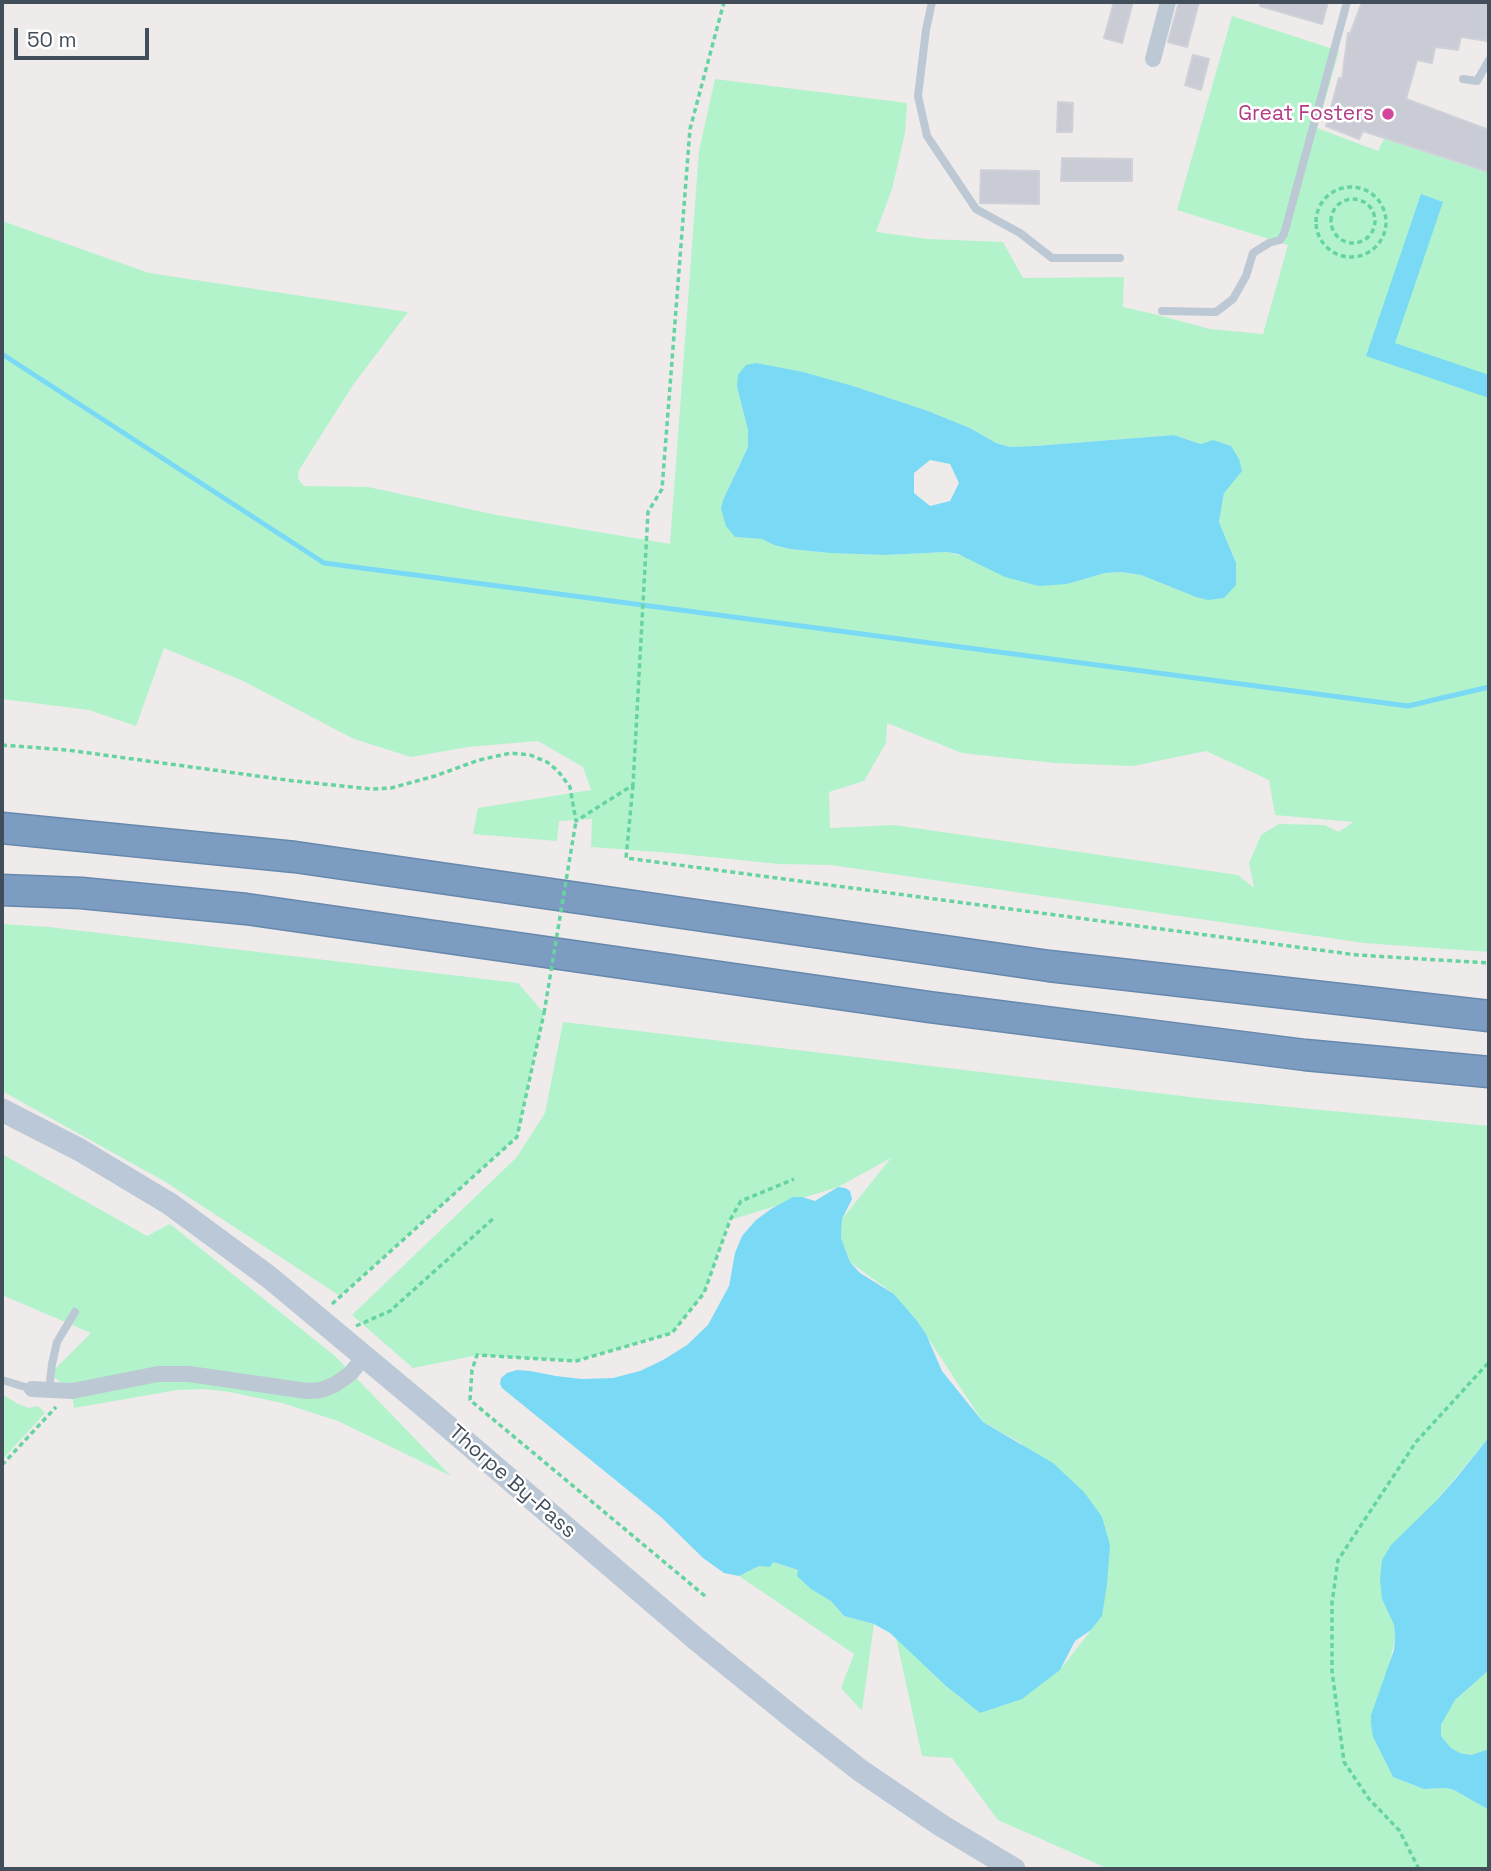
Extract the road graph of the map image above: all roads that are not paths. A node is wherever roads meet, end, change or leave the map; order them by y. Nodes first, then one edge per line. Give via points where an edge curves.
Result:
1 (932, 2) edge
2 (1168, 2) edge
3 (1347, 2) edge
4 (1153, 59) dead end
5 (1489, 60) edge
6 (1463, 79) dead end
7 (1120, 258) dead end
8 (1162, 311) dead end
9 (2, 828) edge
10 (2, 890) edge
11 (1489, 1016) edge
12 (1489, 1072) edge
13 (2, 1110) edge
14 (75, 1312) dead end
15 (364, 1357) junction
16 (2, 1380) edge
17 (41, 1390) junction
18 (1014, 1869) edge

1 - 7 lane via 918,96 927,136 976,209 1020,233 1052,258
2 - 4 street
3 - 8 lane via 1284,234 1253,253 1233,299 1216,312
5 - 6 lane via 1477,81
9 - 11 highway via 295,857 1049,967
10 - 12 highway via 246,909 929,1007 1305,1055
13 - 15 main road, Thorpe By-Pass via 170,1204 269,1277
14 - 17 lane via 57,1342
15 - 17 street via 350,1374 321,1390 189,1374 158,1374 72,1391
15 - 18 main road, Thorpe By-Pass via 818,1738 942,1826
16 - 17 lane

